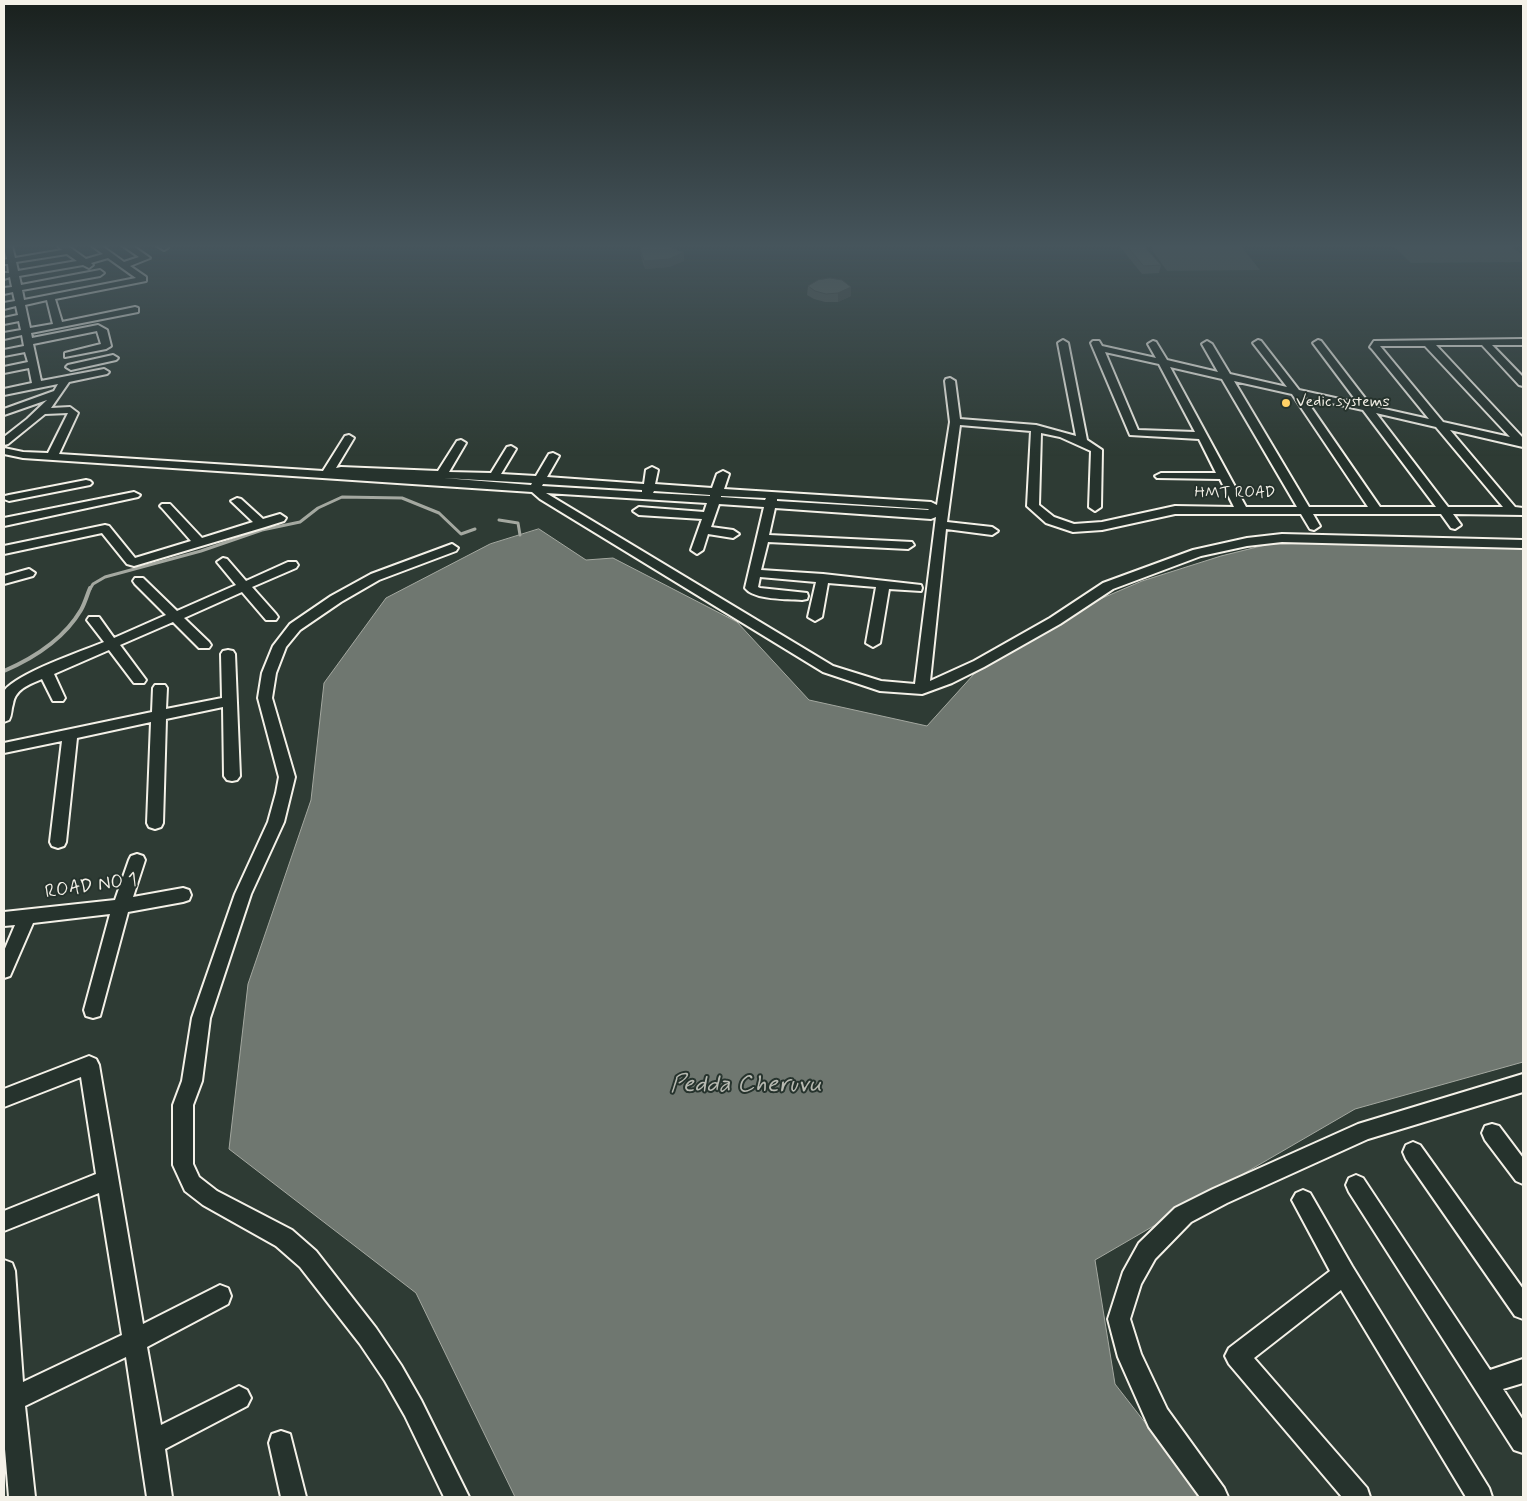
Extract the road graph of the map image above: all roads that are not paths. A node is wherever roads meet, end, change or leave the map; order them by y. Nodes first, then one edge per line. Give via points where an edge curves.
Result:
1 (55, 316) edge
2 (23, 318) joint
3 (4, 321) edge
4 (62, 335) junction
5 (4, 336) edge
6 (28, 341) junction
7 (1258, 342) dead end
8 (1318, 342) dead end
9 (1484, 342) junction
10 (1523, 342) edge
11 (1063, 343) dead end
12 (1428, 343) junction
13 (1153, 344) dead end
14 (1207, 344) dead end
15 (4, 353) edge
16 (68, 355) junction
17 (112, 358) dead end
18 (1164, 362) junction
19 (33, 364) junction
20 (4, 370) edge
21 (104, 372) dead end
22 (70, 375) junction
23 (1227, 376) junction
24 (950, 382) dead end
25 (1523, 383) edge
26 (37, 384) junction
27 (1295, 391) junction
28 (4, 392) edge
29 (59, 392) junction
30 (1366, 408) junction
31 (45, 411) junction
32 (4, 412) edge
33 (955, 422) junction
34 (1440, 424) junction
35 (1036, 428) junction
36 (1202, 436) junction
37 (349, 438) dead end
38 (1082, 440) junction
39 (4, 442) edge
40 (461, 443) dead end
41 (1523, 444) edge
42 (511, 449) dead end
43 (4, 451) edge
44 (553, 456) dead end
45 (52, 457) junction
46 (86, 459) junction
47 (652, 470) dead end
48 (330, 474) junction
49 (723, 474) dead end
50 (1161, 476) dead end
51 (1223, 476) junction
52 (494, 477) junction
53 (439, 478) junction
54 (86, 483) junction
55 (538, 484) junction
56 (648, 491) junction
57 (134, 495) dead end
58 (716, 495) junction
59 (9, 498) dead end
60 (771, 500) junction
61 (237, 501) dead end
62 (85, 505) junction
63 (166, 506) dead end
64 (878, 507) dead end
65 (1095, 507) dead end
66 (1242, 510) junction
67 (1303, 510) junction
68 (640, 511) dead end
69 (1445, 511) junction
70 (1518, 511) edge
71 (1377, 512) junction
72 (710, 516) junction
73 (280, 518) dead end
74 (4, 522) edge
75 (261, 524) junction
76 (1455, 524) dead end
77 (941, 525) junction
78 (1314, 526) dead end
79 (704, 530) junction
80 (992, 531) dead end
81 (732, 534) dead end
82 (762, 538) junction
83 (200, 543) junction
84 (1523, 544) edge
85 (908, 546) dead end
86 (452, 548) dead end
87 (4, 550) edge
88 (697, 550) dead end
89 (223, 562) dead end
90 (292, 565) dead end
91 (755, 573) junction
92 (28, 574) dead end
93 (823, 578) junction
94 (4, 580) edge
95 (139, 581) dead end
96 (883, 584) junction
97 (244, 586) junction
98 (916, 588) dead end
99 (802, 596) dead end
100 (174, 617) junction
101 (271, 617) dead end
102 (815, 617) dead end
103 (94, 620) dead end
104 (873, 643) dead end
105 (110, 644) junction
106 (204, 645) dead end
107 (228, 654) dead end
108 (46, 671) junction
109 (139, 680) dead end
110 (160, 688) dead end
111 (922, 689) junction
112 (58, 698) dead end
113 (229, 701) junction
114 (160, 715) junction
115 (4, 716) edge
116 (70, 734) junction
117 (4, 748) edge
118 (232, 776) dead end
119 (154, 823) dead end
120 (58, 842) dead end
121 (136, 860) dead end
122 (183, 895) dead end
123 (121, 906) junction
124 (27, 917) junction
125 (4, 919) edge
126 (4, 971) edge
127 (93, 1010) dead end
128 (1523, 1083) edge
129 (4, 1098) edge
130 (1492, 1133) dead end
131 (1413, 1152) dead end
132 (1523, 1174) edge
133 (107, 1180) junction
134 (1356, 1185) dead end
135 (1303, 1200) dead end
136 (4, 1221) edge
137 (4, 1271) edge
138 (1344, 1274) junction
139 (220, 1296) dead end
140 (1523, 1308) edge
141 (136, 1340) junction
142 (1523, 1370) edge
143 (1485, 1383) junction
144 (239, 1398) dead end
145 (8, 1401) edge
146 (1523, 1441) edge
147 (152, 1442) junction
148 (281, 1442) dead end
149 (22, 1497) edge
150 (160, 1497) edge
151 (294, 1497) edge
152 (458, 1497) edge
153 (1215, 1497) edge
154 (1358, 1497) edge
155 (1480, 1497) edge

1 - 6 street
2 - 3 street
2 - 6 street
4 - 6 street
4 - 16 street
4 - 16 street via 101,329 106,344
5 - 6 street
6 - 15 street
6 - 19 street
7 - 27 street
8 - 30 street
9 - 10 street
9 - 12 street
9 - 25 street
11 - 38 street
12 - 34 street via 1377,343 1375,347
12 - 41 street
13 - 18 street
14 - 23 street
16 - 22 street
17 - 22 street
18 - 23 street
18 - 36 street
18 - 36 street via 1097,345 1134,433
19 - 20 street
19 - 26 street
21 - 22 street
22 - 26 street
22 - 29 street
23 - 27 street
23 - 67 street
24 - 33 street
26 - 28 street
27 - 30 street
27 - 71 street
29 - 31 street
29 - 32 street
30 - 34 street
30 - 69 street
31 - 39 street
31 - 45 street via 70,410 72,413
33 - 35 street
33 - 77 street
34 - 41 street
34 - 70 street
35 - 38 street via 1046,428
35 - 66 street, HMT ROAD via 1033,506 1050,520 1073,528 1102,526 1175,510
36 - 51 street
37 - 48 street
38 - 65 street via 1097,450
40 - 53 street
42 - 52 street
43 - 45 street
44 - 55 street
45 - 46 street
46 - 48 street
46 - 54 street
47 - 56 street
48 - 53 street via 341,470
49 - 58 street
50 - 51 street
51 - 66 street
52 - 53 street
52 - 55 street
53 - 55 street
54 - 59 street
54 - 62 street
55 - 56 street
55 - 111 street via 561,508 828,669 880,686
56 - 58 street
57 - 62 street
58 - 60 street
58 - 72 street
60 - 64 street
60 - 82 street
61 - 75 street
62 - 74 street
63 - 83 street
66 - 67 street, HMT ROAD
67 - 71 street, HMT ROAD
67 - 78 street
68 - 72 street
69 - 70 street, HMT ROAD
69 - 71 street, HMT ROAD
69 - 76 street
72 - 79 street
73 - 75 street
75 - 83 street
77 - 80 street
77 - 111 street
79 - 81 street
79 - 88 street
82 - 85 street
82 - 91 street
83 - 87 street via 134,562 108,532 101,530
84 - 111 street via 1282,538 1197,552 1108,586 1055,621 979,664
86 - 152 street via 376,577 336,599 295,626 280,646 269,673 265,698 286,777 284,793 276,822 242,894 201,1018 192,1080 183,1105 183,1165 192,1184 210,1198 284,1238 308,1259 393,1373
89 - 97 street
90 - 97 street
91 - 93 street
91 - 99 street via 753,590
92 - 94 street
93 - 96 street
93 - 102 street
95 - 100 street
96 - 98 street
96 - 104 street
97 - 100 street
97 - 101 street
100 - 105 street
100 - 106 street
103 - 105 street
105 - 108 street
105 - 109 street
107 - 113 street
108 - 112 street
108 - 115 street via 10,690 4,704
110 - 114 street
113 - 114 street
113 - 118 street
114 - 116 street
114 - 119 street
116 - 117 street
116 - 120 street
121 - 123 street
122 - 123 street, ROAD NO 1
123 - 124 street, ROAD NO 1
123 - 127 street
124 - 125 street, ROAD NO 1
124 - 126 street
128 - 153 street via 1365,1132 1229,1192 1183,1215 1147,1251 1131,1280 1119,1320 1130,1357 1158,1418
129 - 133 street via 89,1065
130 - 132 street
131 - 140 street
133 - 136 street
133 - 141 street
134 - 143 street
135 - 138 street
137 - 145 street
138 - 154 street via 1237,1356
138 - 155 street
139 - 141 street
141 - 145 street
141 - 147 street
142 - 143 street
143 - 146 street
144 - 147 street
145 - 149 street
147 - 150 street
148 - 151 street

